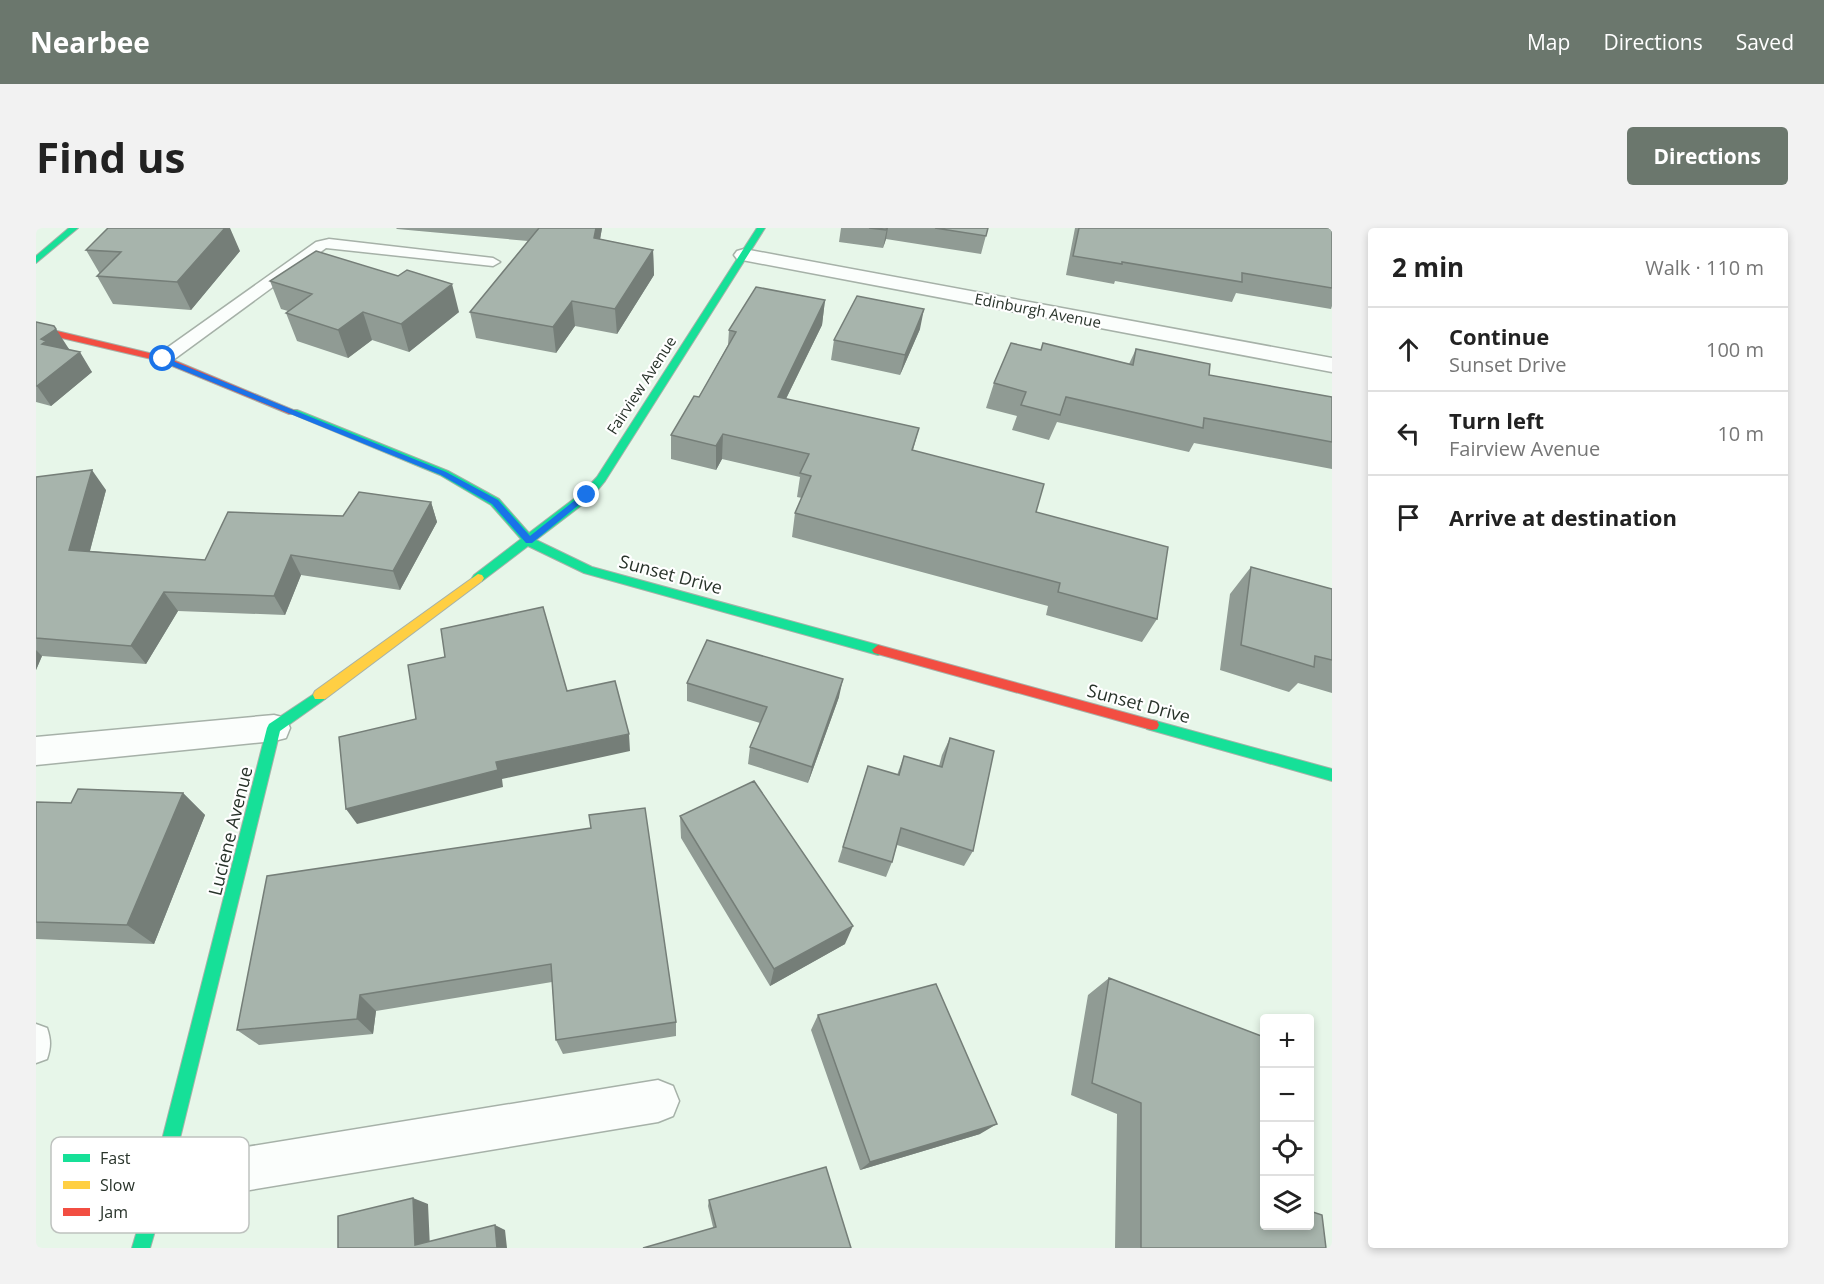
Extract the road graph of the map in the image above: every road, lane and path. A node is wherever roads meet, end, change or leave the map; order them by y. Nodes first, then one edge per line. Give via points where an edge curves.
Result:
1 (74, 228) edge
2 (761, 228) edge
3 (744, 255) junction
4 (36, 260) edge
5 (493, 262) dead end
6 (36, 329) edge
7 (163, 359) junction
8 (1332, 365) edge
9 (529, 541) junction
10 (274, 728) junction
11 (36, 751) edge
12 (1332, 775) edge
13 (36, 1039) edge
14 (36, 1048) edge
15 (658, 1101) dead end
16 (172, 1137) edge
17 (249, 1168) edge
18 (145, 1233) edge
19 (141, 1248) edge

1 - 4 street
2 - 3 street, Fairview Avenue
3 - 8 street, Edinburgh Avenue
3 - 9 street, Fairview Avenue via 601,479
5 - 7 lane via 321,245
6 - 7 street, Sunset Drive
7 - 9 street, Sunset Drive via 444,473 495,502
9 - 10 street
9 - 12 street, Sunset Drive via 588,570
10 - 11 street
10 - 16 street, Luciene Avenue
13 - 14 lane
15 - 17 street
18 - 19 street, Luciene Avenue

